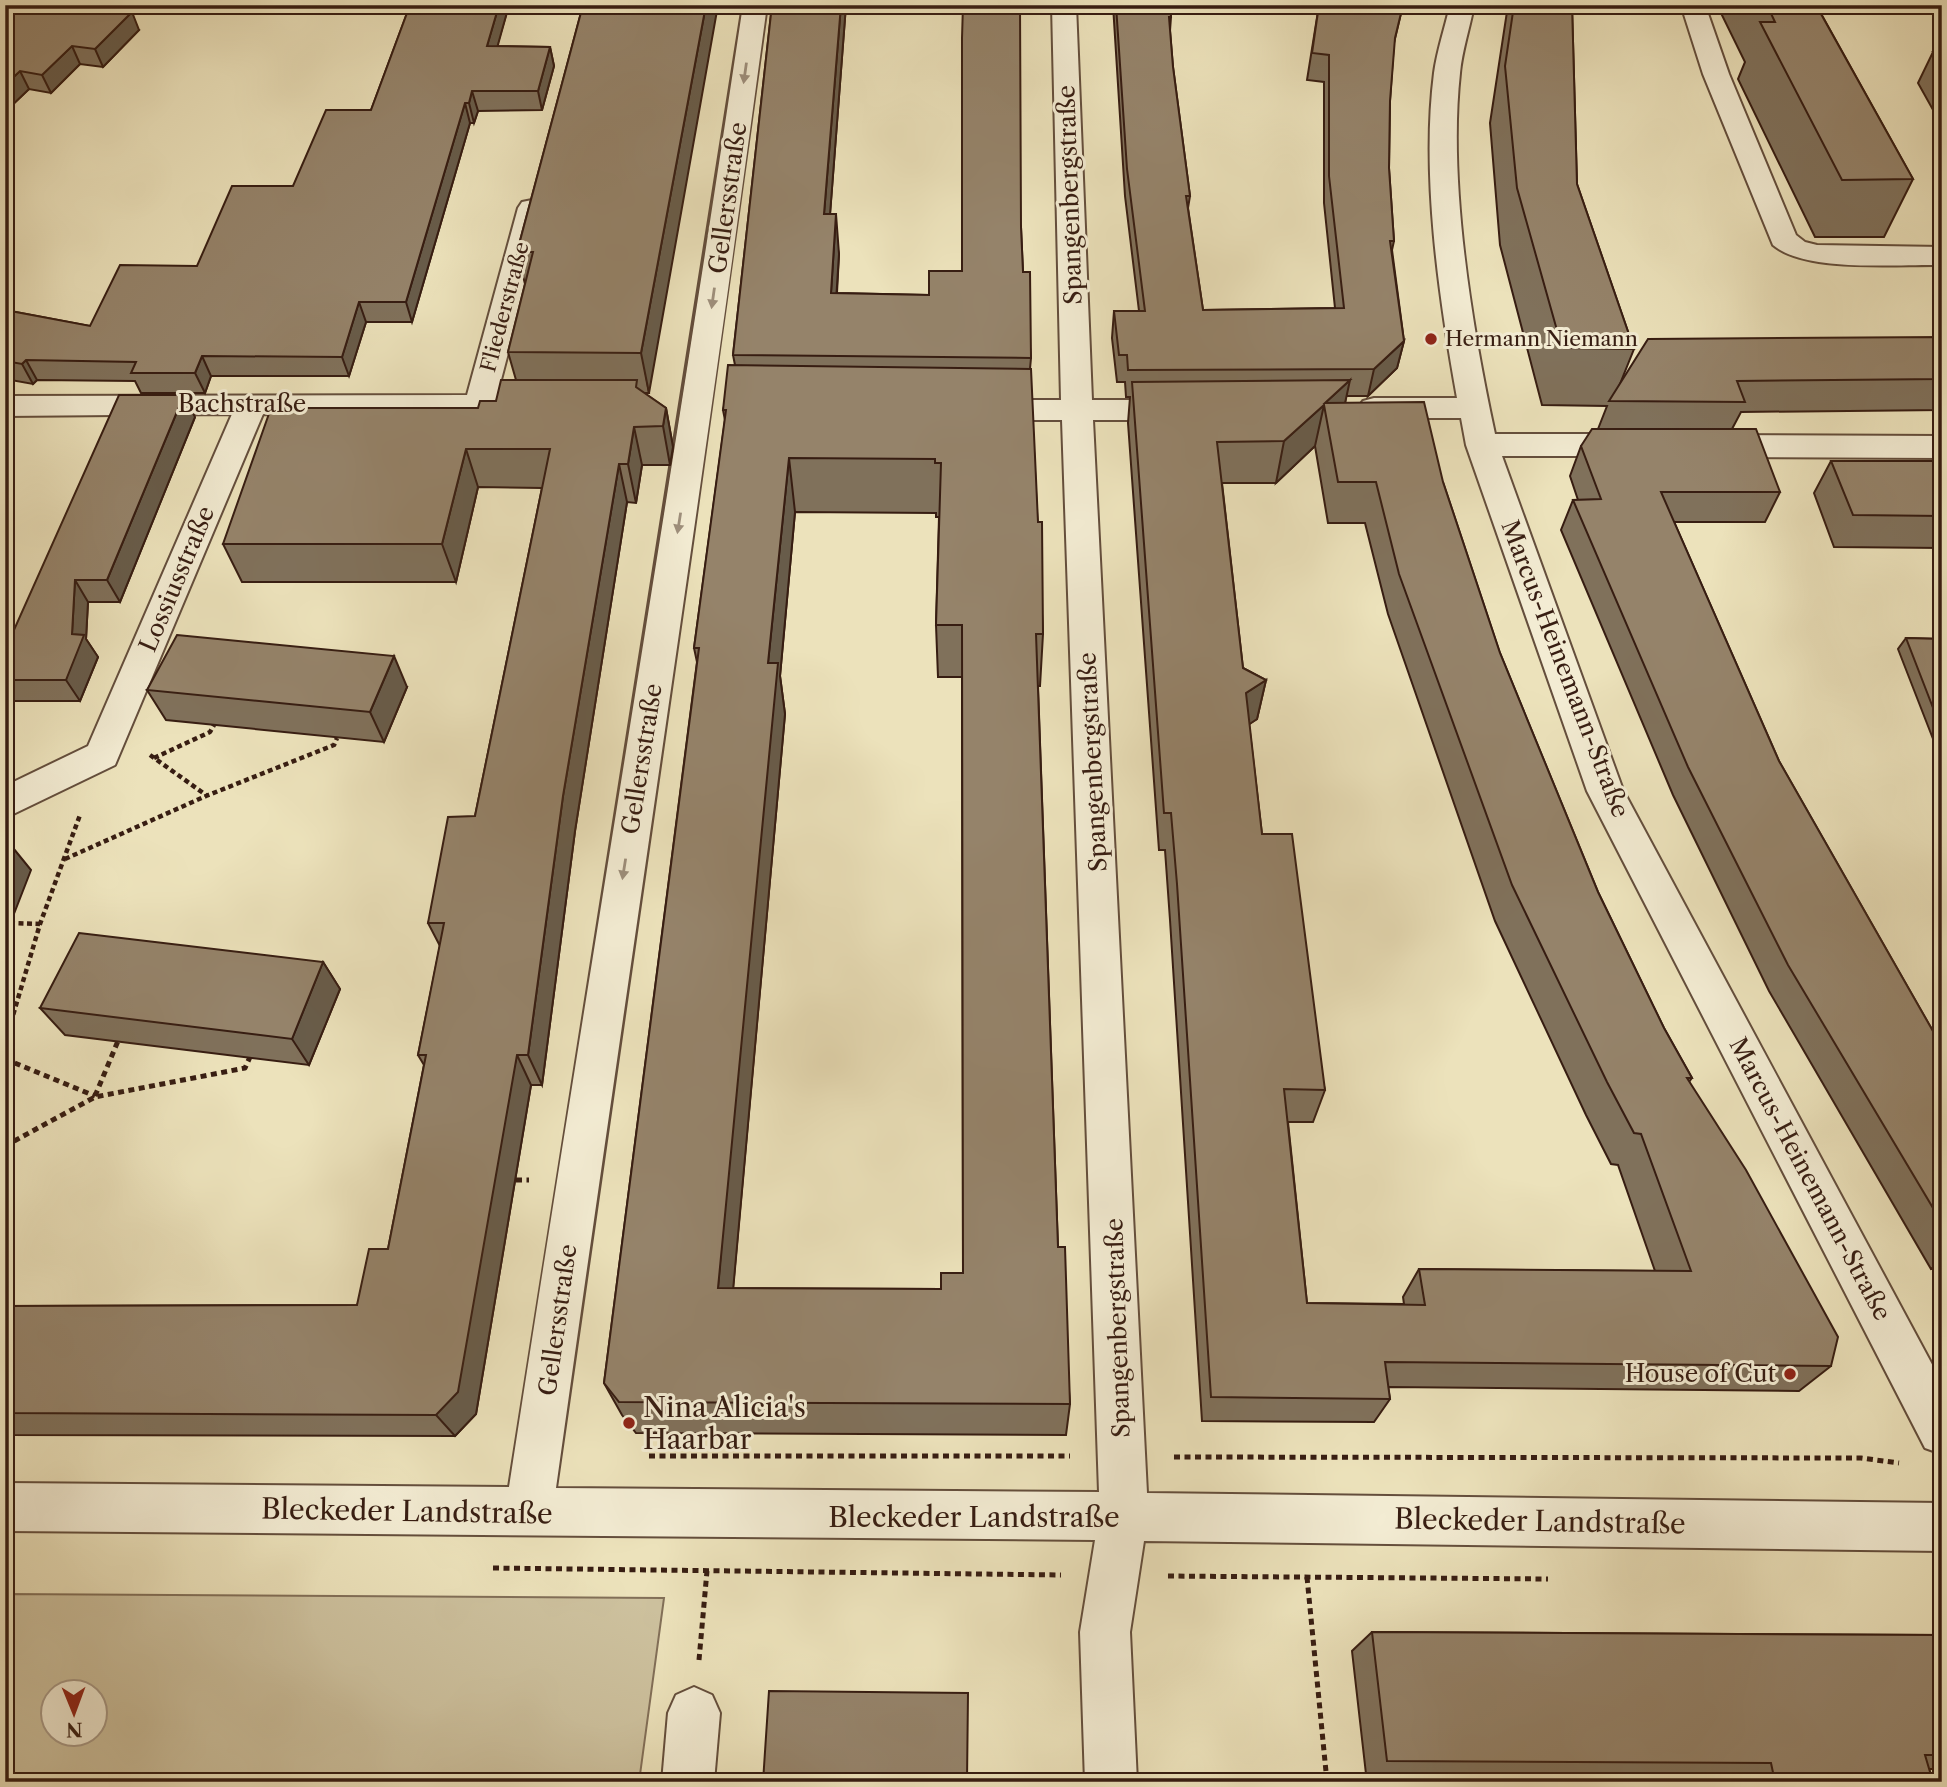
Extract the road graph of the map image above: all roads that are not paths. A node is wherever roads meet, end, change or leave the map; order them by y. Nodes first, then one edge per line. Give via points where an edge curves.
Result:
1 (755, 5) edge
2 (1064, 5) edge
3 (1462, 5) edge
4 (1693, 5) edge
5 (539, 179) edge
6 (1942, 256) edge
7 (252, 404) junction
8 (5, 406) edge
9 (479, 406) junction
10 (555, 406) edge
11 (1351, 408) edge
12 (1474, 408) junction
13 (955, 410) edge
14 (1216, 410) edge
15 (1077, 411) junction
16 (1482, 445) junction
17 (1942, 447) edge
18 (5, 803) edge
19 (1942, 1431) edge
20 (5, 1507) edge
21 (529, 1513) junction
22 (1123, 1518) junction
23 (1942, 1527) edge
24 (694, 1713) road end
25 (688, 1782) edge
26 (1111, 1782) edge

1 -> 21 street, Gellersstraße via 698,409 619,899
2 - 15 street, Spangenbergstraße
3 - 12 street, Marcus-Heinemann-Straße via 1446,82 1449,233
4 - 6 street via 1783,239 1795,249 1817,254
5 - 9 street, Fliederstraße
7 - 8 street, Bachstraße
7 - 9 street, Bachstraße
7 - 18 street, Lossiusstraße via 107,743
9 - 10 street, Bachstraße
11 - 12 street
12 - 16 street, Marcus-Heinemann-Straße
13 - 15 street
14 - 15 street
15 - 22 street, Spangenbergstraße
16 - 17 street
16 - 19 street, Marcus-Heinemann-Straße via 1605,791
20 - 21 street, Bleckeder Landstraße
21 - 22 street, Bleckeder Landstraße
22 - 23 street, Bleckeder Landstraße
22 - 26 street, Spangenbergstraße via 1105,1632
24 - 25 street

